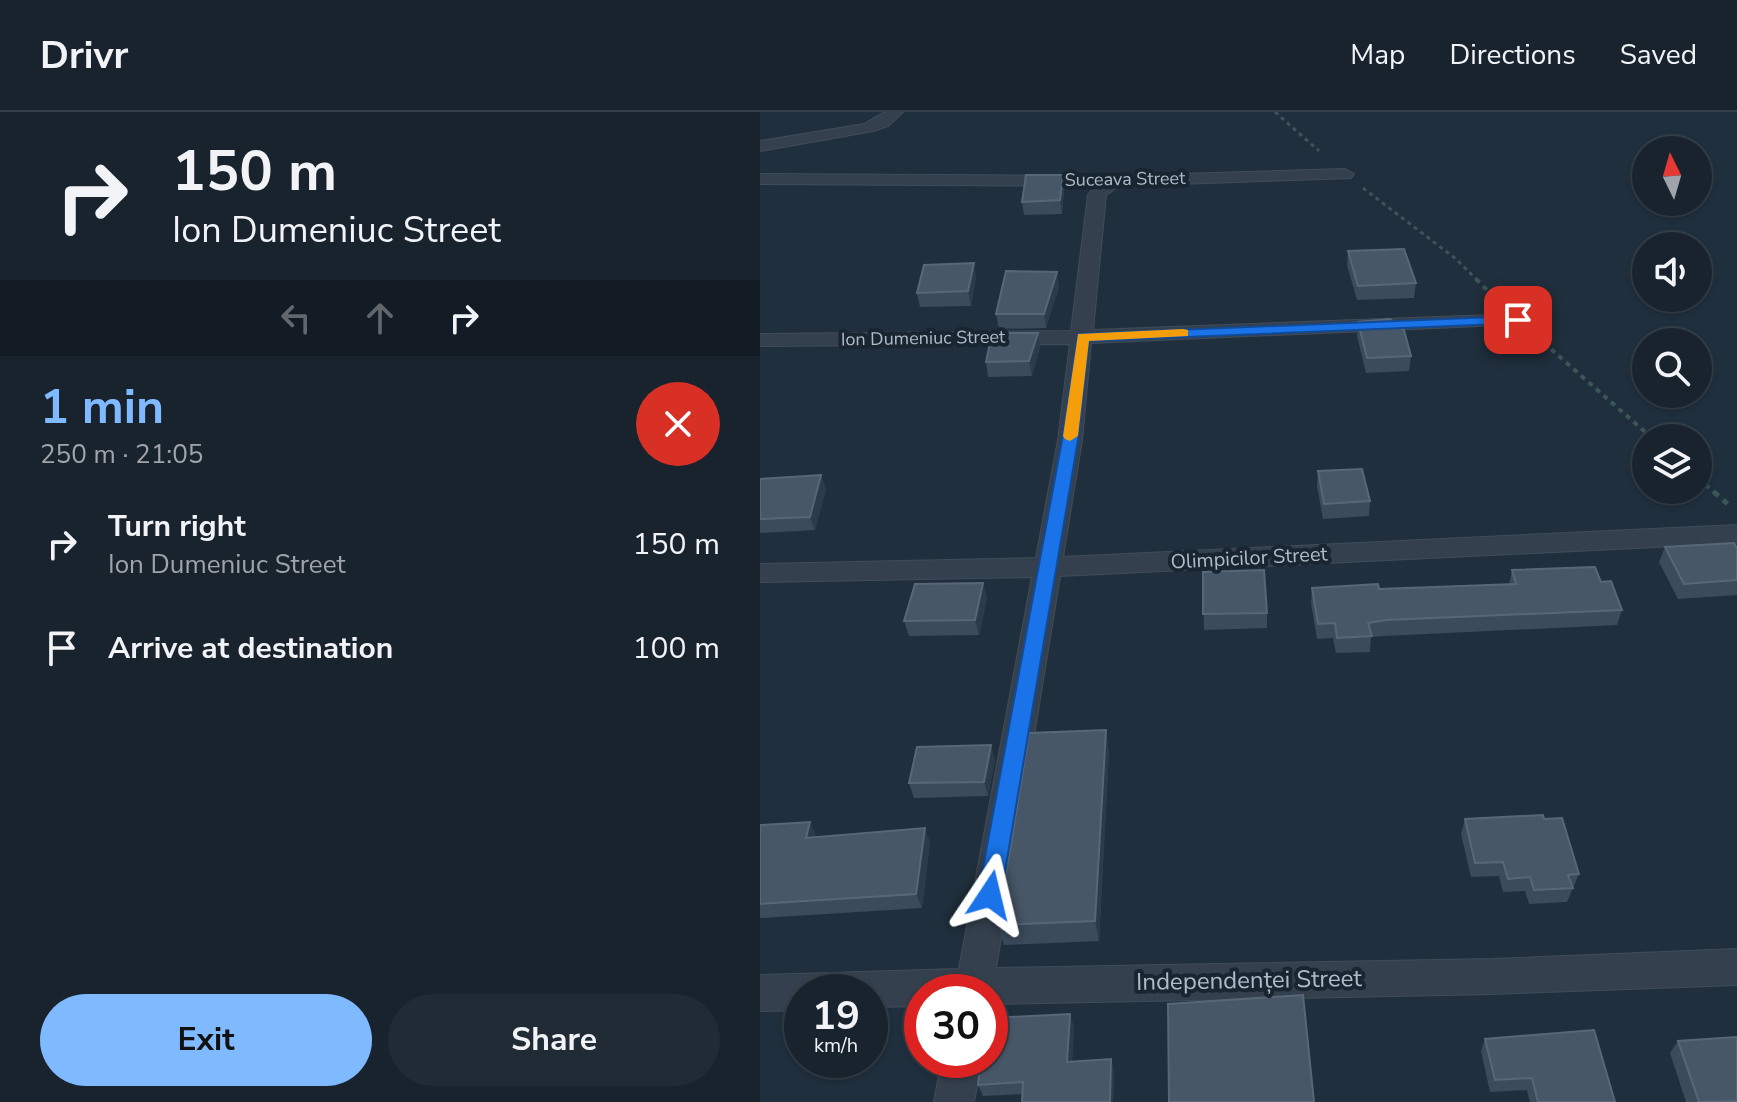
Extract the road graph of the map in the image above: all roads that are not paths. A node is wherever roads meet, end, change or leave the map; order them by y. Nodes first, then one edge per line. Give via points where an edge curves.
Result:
1 (895, 112) edge
2 (760, 146) edge
3 (1345, 174) road end
4 (760, 179) edge
5 (1116, 181) junction
6 (1518, 320) road end
7 (1083, 337) junction
8 (760, 340) edge
9 (1737, 534) edge
10 (1047, 567) junction
11 (760, 573) edge
12 (1737, 967) edge
13 (976, 974) edge
14 (1008, 987) edge
15 (904, 990) edge
16 (760, 993) edge
17 (959, 1078) edge
18 (954, 1102) edge

1 - 2 street via 867,128
3 - 5 street, Suceava Street
4 - 5 street, Suceava Street
5 - 7 street via 1097,195
6 - 7 street, Ion Dumeniuc Street
7 - 8 street, Ion Dumeniuc Street
7 - 10 street
9 - 10 street, Olimpicilor Street
10 - 11 street, Olimpicilor Street
10 - 13 street
12 - 14 street, Independenței Street
15 - 16 street, Independenței Street
17 - 18 street

